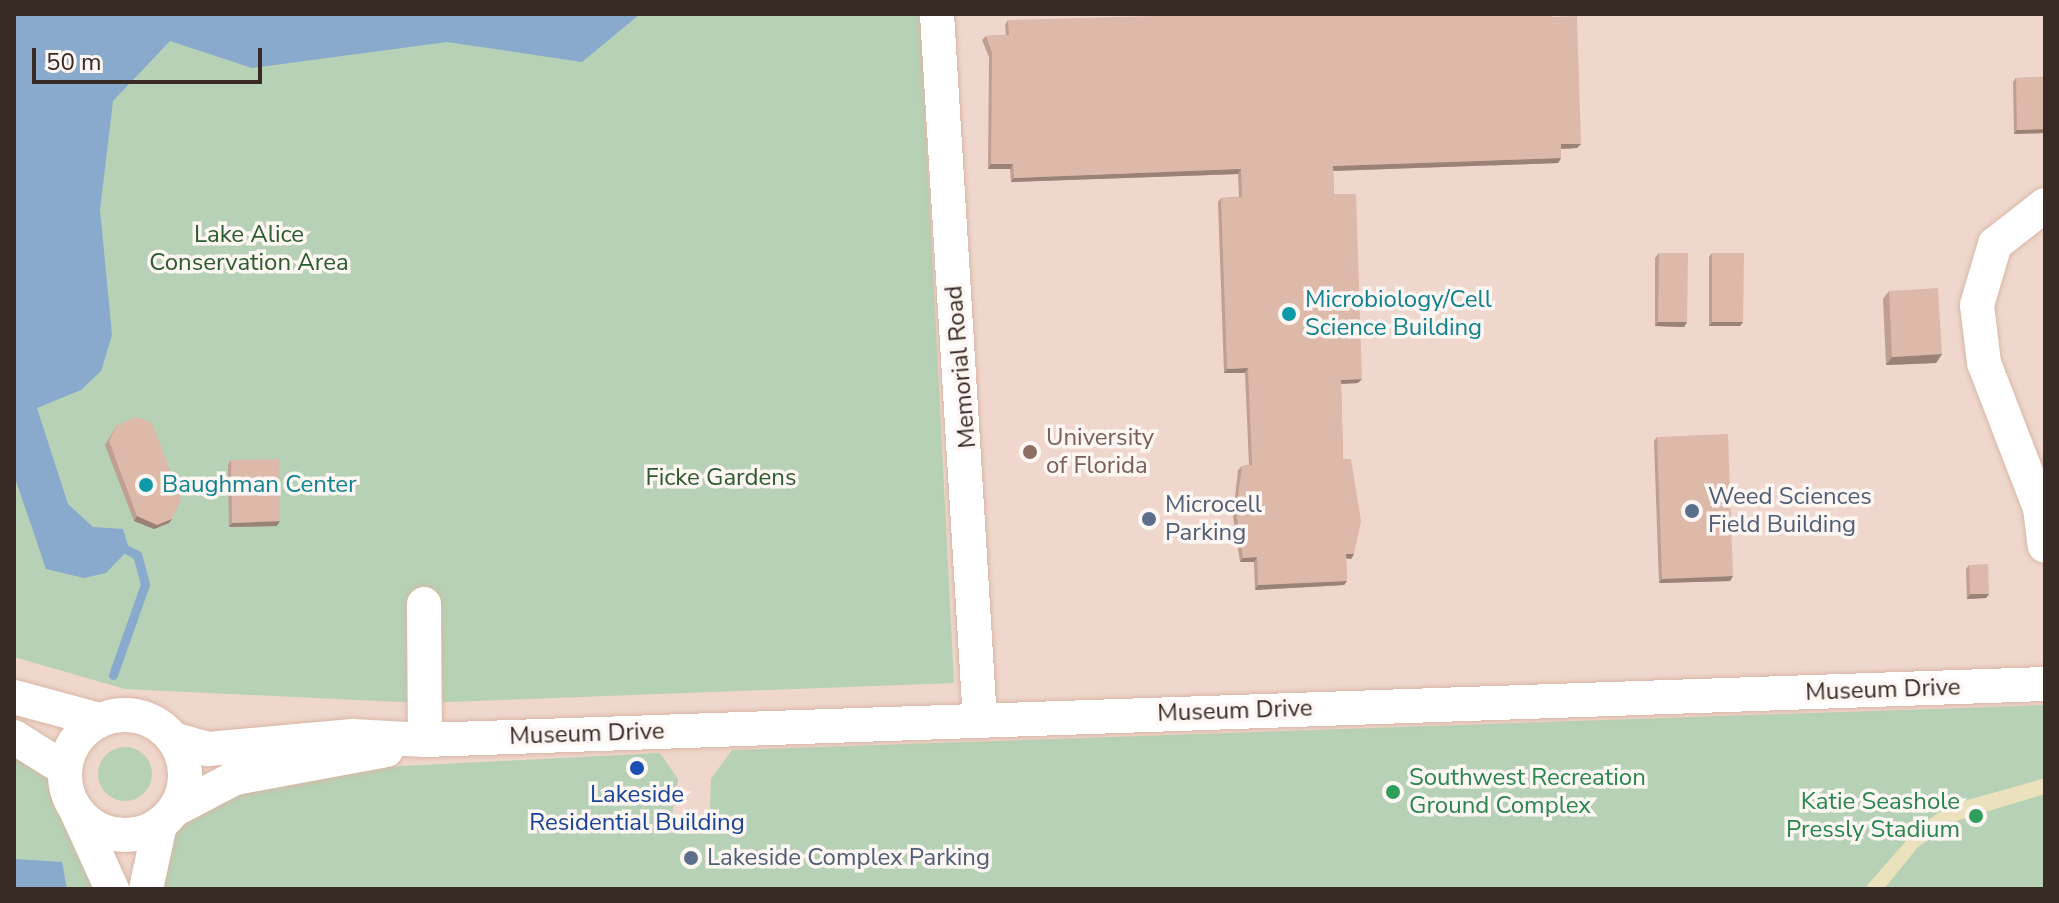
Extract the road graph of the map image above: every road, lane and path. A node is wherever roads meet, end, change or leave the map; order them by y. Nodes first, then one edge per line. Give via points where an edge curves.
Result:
1 (937, 14) edge
2 (2045, 205) edge
3 (2045, 546) edge
4 (424, 604) dead end
5 (2045, 684) edge
6 (14, 697) edge
7 (99, 720) junction
8 (980, 721) junction
9 (14, 737) edge
10 (173, 739) junction
11 (425, 740) junction
12 (65, 769) junction
13 (75, 808) junction
14 (167, 817) junction
15 (112, 889) edge
16 (146, 889) edge

1 - 8 street, Memorial Road
2 - 3 street via 1995,244 1977,305 1984,363 2040,508
4 - 11 street
5 - 8 street, Museum Drive
6 - 7 street
7 - 10 street via 139,716
7 - 12 street via 82,732
8 - 11 street, Museum Drive
9 - 12 street
10 - 11 street, Museum Drive via 208,749 352,736
10 - 14 street via 185,774
11 - 14 street, Museum Drive via 235,778
12 - 13 street
13 - 14 street via 115,833
13 - 15 street
14 - 16 street

